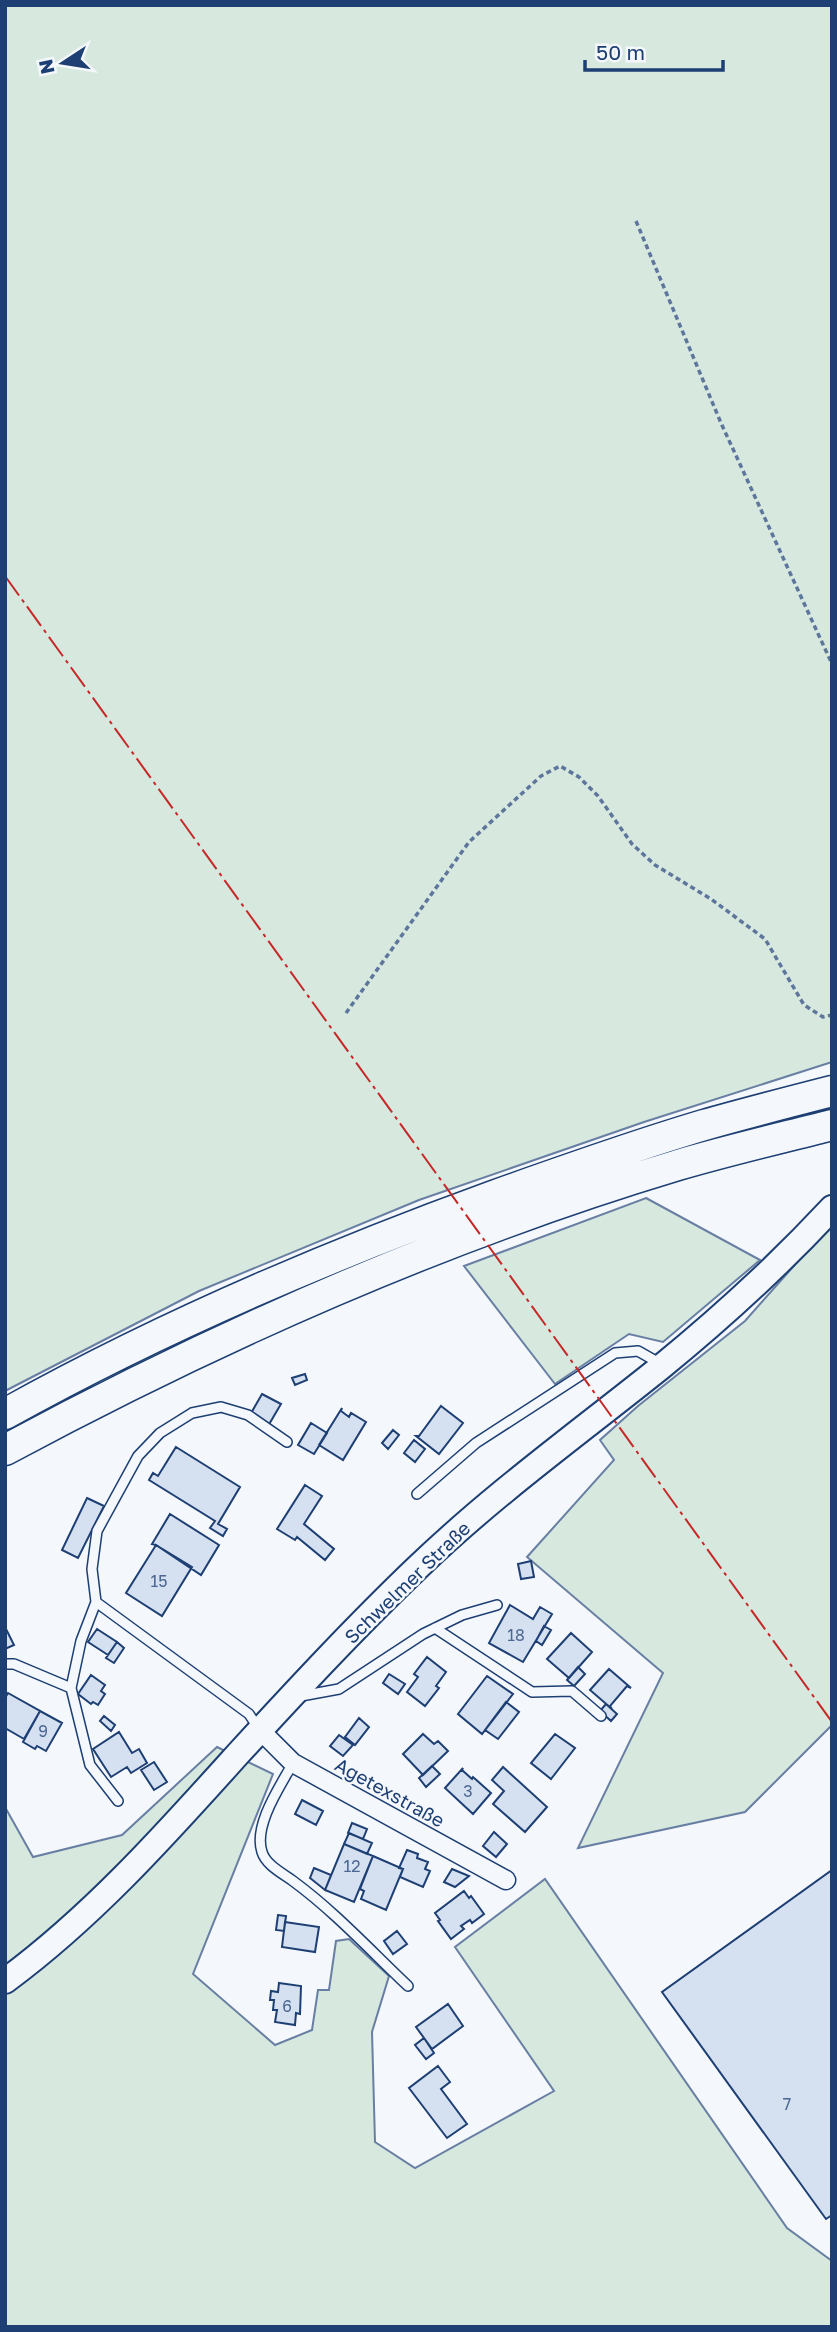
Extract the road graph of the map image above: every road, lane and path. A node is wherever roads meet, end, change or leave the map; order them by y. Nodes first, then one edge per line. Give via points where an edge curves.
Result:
1 (636, 221) dead end
2 (832, 664) edge
3 (346, 1013) dead end
4 (832, 1016) edge
5 (832, 1091) edge
6 (832, 1125) edge
7 (832, 1208) edge
8 (663, 1365) junction
9 (5, 1414) edge
10 (287, 1442) dead end
11 (5, 1450) edge
12 (417, 1494) dead end
13 (96, 1602) junction
14 (497, 1605) dead end
15 (435, 1628) junction
16 (5, 1664) edge
17 (71, 1688) junction
18 (292, 1697) junction
19 (601, 1716) dead end
20 (260, 1730) junction
21 (293, 1763) junction
22 (118, 1801) dead end
23 (506, 1880) dead end
24 (5, 1981) edge
25 (408, 1986) dead end

1 - 2 path via 721,422
3 - 4 path via 469,842 541,776 560,766 598,796 632,844 654,865 765,939 804,1005 823,1017
5 - 9 highway via 703,1125 393,1233 224,1304
6 - 11 highway via 678,1165 555,1205 384,1270 256,1324
7 - 8 main road, Schwelmer Straße
8 - 12 lane via 638,1350 615,1353 476,1443
8 - 18 main road, Schwelmer Straße via 421,1564
10 - 13 lane via 248,1415 221,1408 192,1413 160,1433 138,1457 97,1531 92,1569
13 - 17 lane via 80,1641
13 - 20 lane via 249,1714
14 - 15 lane
15 - 18 lane via 339,1689
15 - 19 lane via 533,1692 572,1691
16 - 17 lane
17 - 22 lane via 90,1765
18 - 20 main road, Schwelmer Straße
20 - 21 street, Agetexstraße
20 - 24 main road, Schwelmer Straße via 104,1896
21 - 23 street, Agetexstraße
21 - 25 lane via 267,1812 260,1837 262,1852

